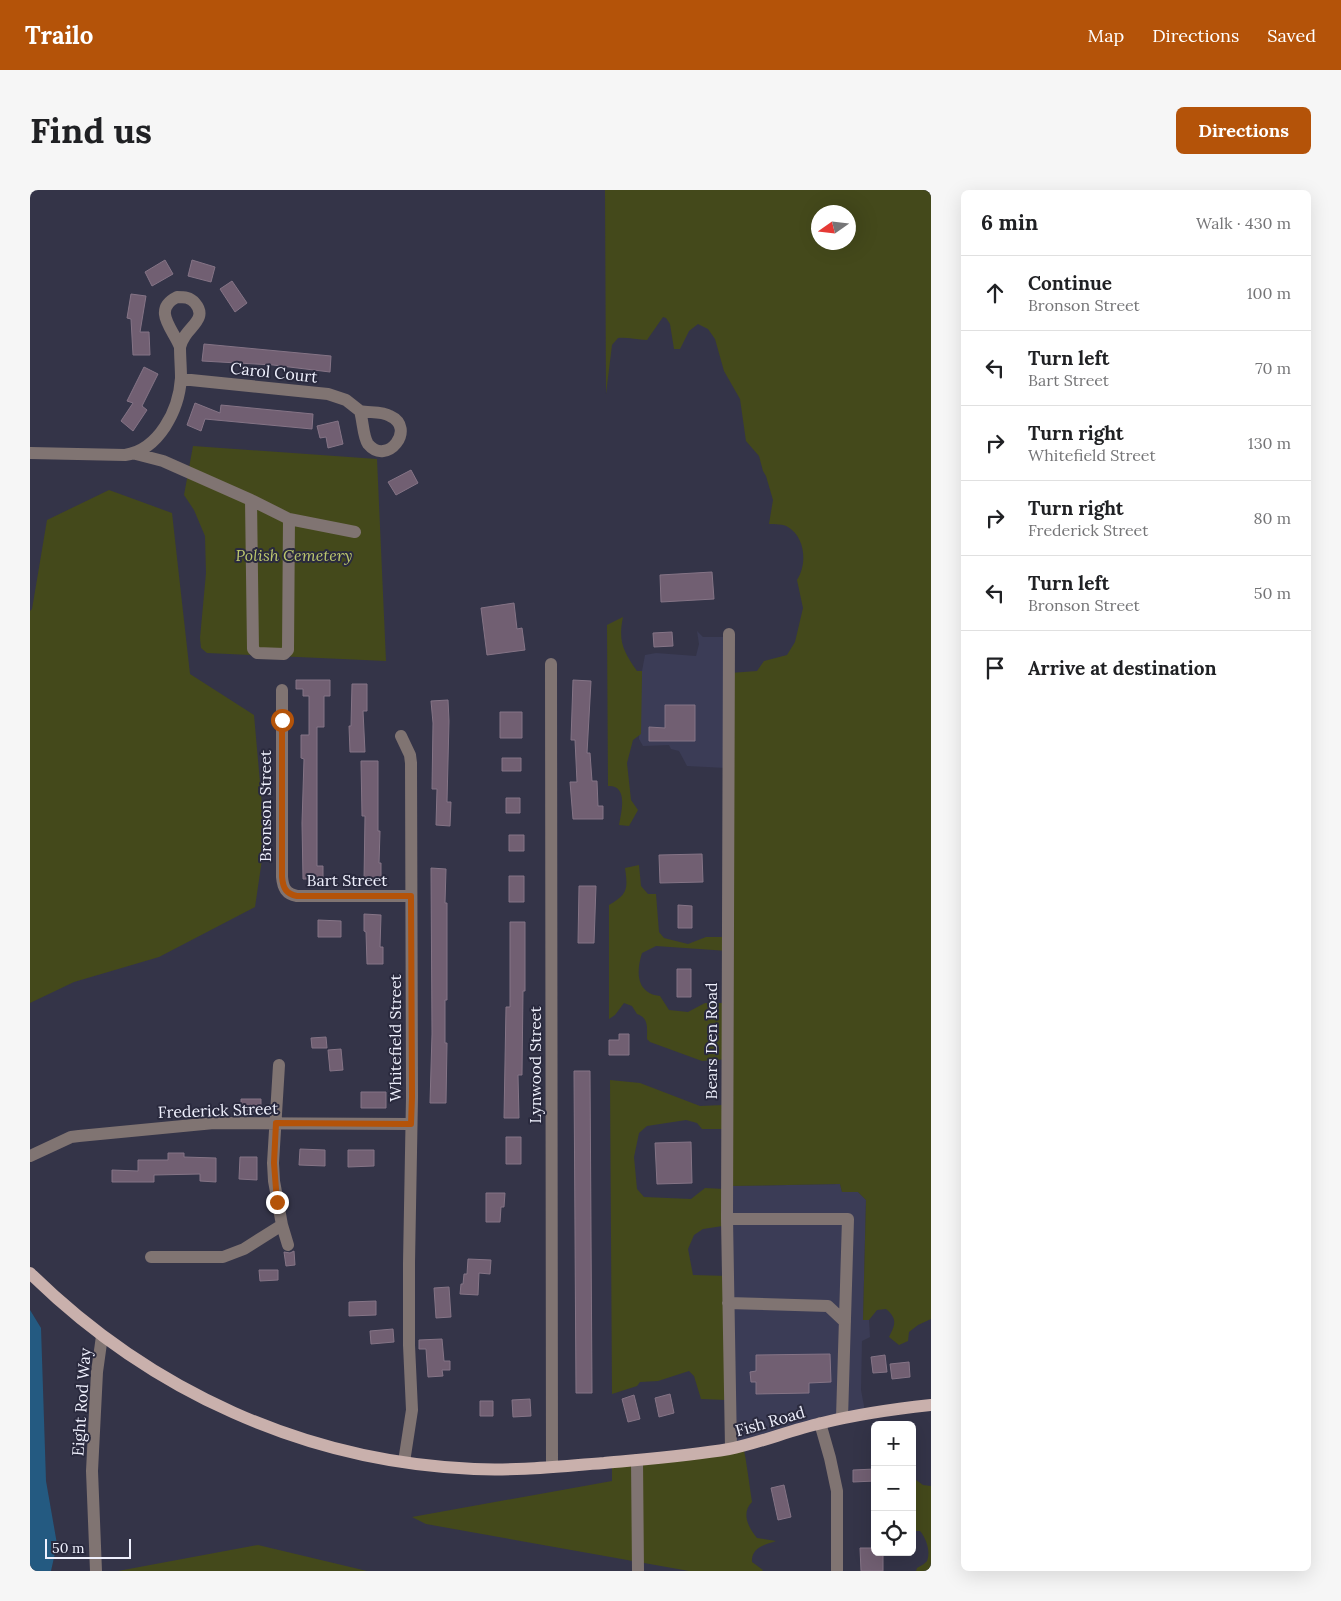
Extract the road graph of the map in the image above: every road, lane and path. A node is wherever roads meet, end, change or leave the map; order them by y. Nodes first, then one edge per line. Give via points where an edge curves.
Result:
1 (180, 347) dead end
2 (181, 380) junction
3 (360, 411) dead end
4 (30, 453) edge
5 (136, 454) junction
6 (251, 500) junction
7 (289, 518) junction
8 (355, 532) dead end
9 (729, 634) dead end
10 (551, 664) dead end
11 (282, 690) dead end
12 (401, 736) dead end
13 (285, 890) joint
14 (411, 896) junction
15 (279, 1064) dead end
16 (276, 1123) junction
17 (411, 1124) junction
18 (30, 1156) edge
19 (727, 1219) junction
20 (282, 1225) junction
21 (288, 1245) dead end
22 (151, 1257) dead end
23 (30, 1273) edge
24 (728, 1303) junction
25 (845, 1322) junction
26 (102, 1336) junction
27 (931, 1405) edge
28 (842, 1418) junction
29 (820, 1423) junction
30 (731, 1448) junction
31 (637, 1460) junction
32 (404, 1462) junction
33 (552, 1467) junction
34 (96, 1571) edge
35 (638, 1571) edge
36 (837, 1571) edge

1 - 2 street
2 - 3 street, Carol Court via 328,394 346,400
2 - 5 street via 174,407 163,430
4 - 5 street
5 - 6 street via 163,461
6 - 7 street
6 - 7 street via 253,649 257,653 284,654 288,650
7 - 8 street
9 - 19 street, Bears Den Road
10 - 33 street, Lynwood Street
11 - 13 street, Bronson Street via 282,877
12 - 14 street, Whitefield Street via 411,763
13 - 14 street, Bart Street via 297,896
14 - 17 street, Whitefield Street
15 - 16 street
16 - 17 street, Frederick Street
16 - 18 street, Frederick Street via 214,1123 71,1137
16 - 20 street via 274,1181
17 - 32 street, Whitefield Street via 409,1345 412,1410
19 - 24 street, Bears Den Road
19 - 25 street via 848,1219
20 - 21 street
20 - 22 street via 244,1249 223,1257
23 - 26 main road, Fish Road
24 - 25 street via 828,1306
24 - 30 street, Bears Den Road
25 - 28 street
26 - 32 main road, Fish Road via 183,1389 255,1422 320,1444
26 - 34 street, Eight Rod Way via 92,1471
27 - 28 main road, Fish Road
28 - 29 main road, Fish Road
29 - 30 main road, Fish Road
29 - 36 street via 837,1491
30 - 31 main road, Fish Road
31 - 33 main road, Fish Road
31 - 35 street
32 - 33 main road, Fish Road via 502,1470

